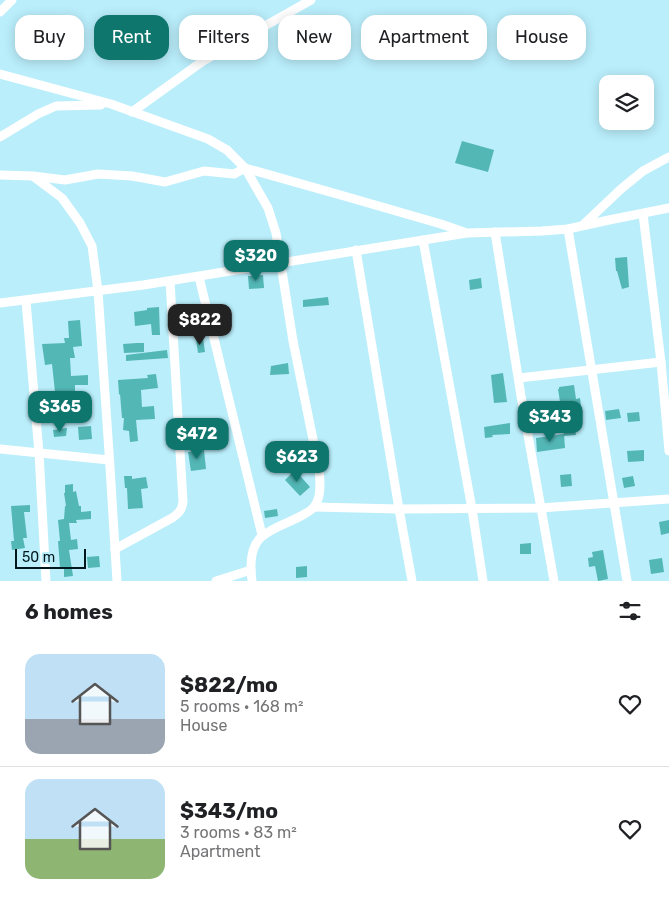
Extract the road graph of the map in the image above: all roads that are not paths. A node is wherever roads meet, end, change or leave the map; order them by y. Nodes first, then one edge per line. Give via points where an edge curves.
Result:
1 (12, 0) edge
2 (311, 0) edge
3 (0, 12) edge
4 (0, 74) edge
5 (111, 104) junction
6 (132, 112) junction
7 (0, 138) edge
8 (669, 157) edge
9 (244, 168) junction
10 (0, 175) edge
11 (33, 176) junction
12 (669, 208) edge
13 (643, 214) junction
14 (582, 226) junction
15 (568, 229) junction
16 (495, 232) junction
17 (467, 233) junction
18 (423, 240) junction
19 (356, 250) junction
20 (281, 264) junction
21 (199, 276) junction
22 (170, 281) junction
23 (98, 291) junction
24 (26, 301) junction
25 (0, 304) edge
26 (662, 362) junction
27 (592, 369) junction
28 (518, 378) junction
29 (0, 450) edge
30 (669, 451) edge
31 (39, 453) junction
32 (110, 460) junction
33 (669, 499) edge
34 (614, 503) junction
35 (314, 507) junction
36 (540, 508) junction
37 (399, 509) junction
38 (472, 509) junction
39 (262, 536) junction
40 (115, 549) junction
41 (250, 570) junction
42 (46, 581) edge
43 (117, 581) edge
44 (216, 581) edge
45 (252, 581) edge
46 (412, 581) edge
47 (483, 581) edge
48 (554, 581) edge
49 (627, 581) edge

1 - 3 street
2 - 6 street via 203,61
4 - 5 street
5 - 6 street
5 - 7 street via 56,106
6 - 9 street via 208,139 227,150
8 - 14 street via 643,171
9 - 11 street via 234,174 204,171 165,182 98,174 65,180
9 - 17 street
9 - 20 street via 268,208
10 - 11 street
11 - 23 street via 62,198 80,223 92,246
12 - 13 street
13 - 14 street
13 - 26 street
14 - 15 street
15 - 16 street
15 - 27 street
16 - 17 street
16 - 28 street
17 - 18 street
18 - 19 street
18 - 38 street
19 - 20 street
19 - 37 street
20 - 21 street
20 - 35 street via 319,469 320,487
21 - 22 street
21 - 39 street
22 - 23 street
22 - 40 street via 184,502 178,514
23 - 24 street
23 - 32 street
24 - 25 street
24 - 31 street
26 - 27 street
26 - 30 street
27 - 28 street
27 - 34 street
28 - 36 street
29 - 31 street
31 - 32 street
31 - 42 street
32 - 40 street
33 - 34 street
34 - 36 street
34 - 49 street
35 - 37 street
35 - 39 street
36 - 38 street
36 - 48 street
37 - 38 street
37 - 46 street
38 - 47 street
39 - 41 street via 255,545
40 - 43 street
41 - 44 street
41 - 45 street

